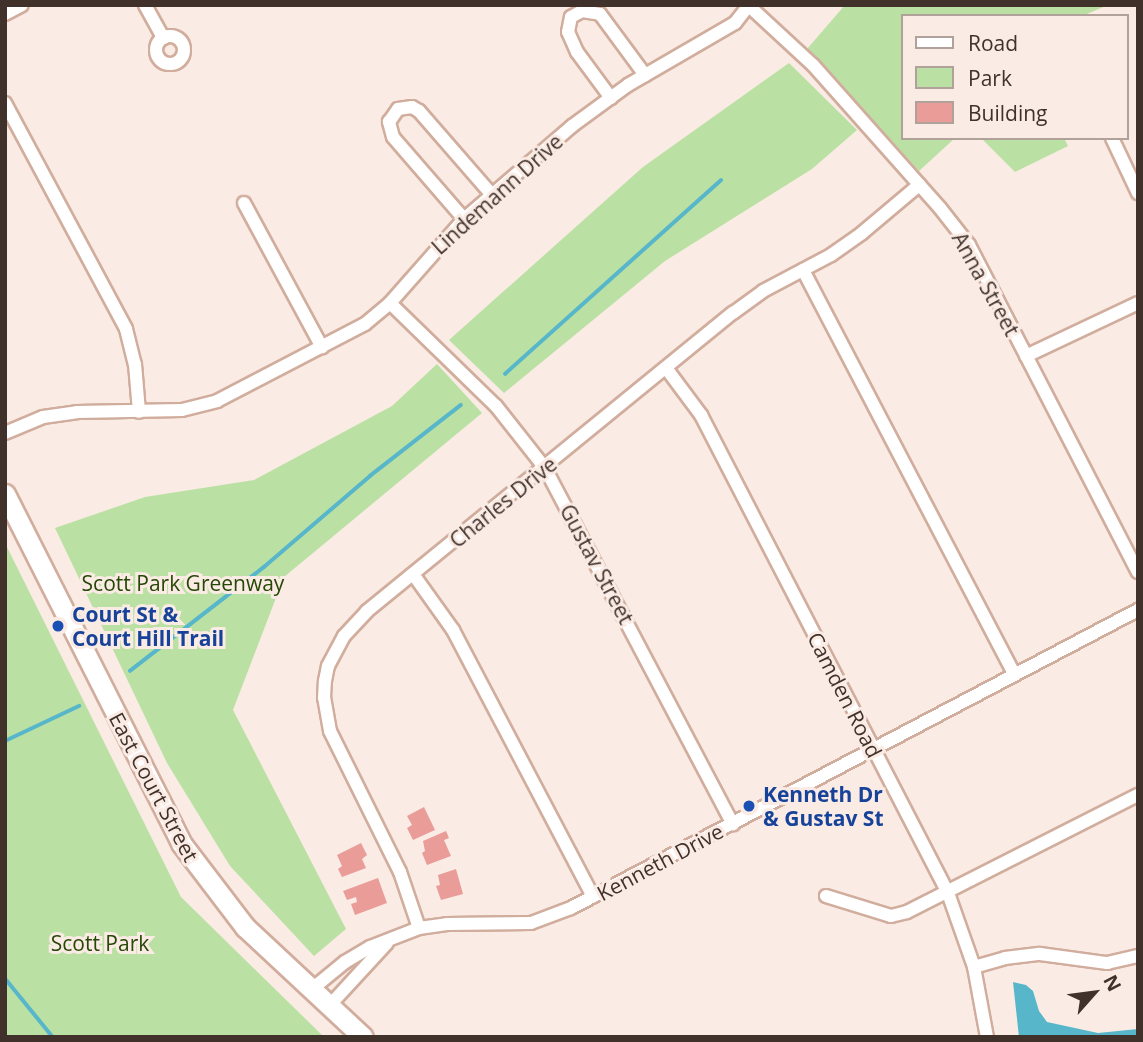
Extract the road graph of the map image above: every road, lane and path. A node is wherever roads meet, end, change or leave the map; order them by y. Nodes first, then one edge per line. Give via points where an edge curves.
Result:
1 (22, 5) edge
2 (145, 5) edge
3 (749, 6) edge
4 (5, 14) edge
5 (163, 38) dead end
6 (645, 75) junction
7 (611, 98) junction
8 (5, 103) edge
9 (1113, 140) edge
10 (919, 185) junction
11 (1138, 193) edge
12 (492, 195) junction
13 (244, 203) dead end
14 (464, 219) junction
15 (803, 270) junction
16 (390, 303) junction
17 (1138, 303) edge
18 (322, 347) junction
19 (1026, 356) junction
20 (666, 368) junction
21 (139, 412) junction
22 (5, 433) edge
23 (545, 468) junction
24 (5, 494) edge
25 (1138, 572) edge
26 (413, 574) junction
27 (1138, 610) edge
28 (1014, 674) junction
29 (873, 748) junction
30 (1138, 795) edge
31 (733, 824) junction
32 (947, 893) junction
33 (826, 896) dead end
34 (593, 897) junction
35 (419, 928) junction
36 (389, 942) junction
37 (1138, 956) edge
38 (974, 967) junction
39 (312, 989) junction
40 (330, 1005) junction
41 (363, 1037) edge
42 (987, 1037) edge

1 - 4 street
2 - 5 street
3 - 6 street, Lindemann Drive via 735,23
3 - 10 street, Anna Street via 813,65
6 - 7 street, Lindemann Drive
6 - 7 street via 600,14 582,11 571,17 568,32 577,52
7 - 12 street, Lindemann Drive
8 - 21 street via 126,328
9 - 11 street
10 - 15 street, Charles Drive via 862,233
10 - 19 street, Anna Street via 968,245
12 - 14 street, Lindemann Drive
12 - 14 street via 419,111 398,109 389,122 393,136
13 - 18 street
14 - 16 street, Lindemann Drive
15 - 20 street, Charles Drive via 763,290
15 - 28 street
16 - 18 street, Lindemann Drive via 365,324
16 - 23 street, Gustav Street via 496,406
17 - 19 street
18 - 21 street, Lindemann Drive via 217,401 181,410
19 - 25 street, Anna Street
20 - 23 street, Charles Drive
20 - 29 street, Camden Road via 701,415
21 - 22 street, Lindemann Drive via 57,415
23 - 26 street, Charles Drive
23 - 31 street, Gustav Street
24 - 39 street, East Court Street via 181,843 245,927
26 - 34 street via 453,630
26 - 35 street, Charles Drive via 344,636 328,666 324,698 330,731 400,872
27 - 28 street, Kenneth Drive
28 - 29 street, Kenneth Drive
29 - 31 street, Kenneth Drive
29 - 32 street, Camden Road
30 - 32 street
31 - 34 street, Kenneth Drive
32 - 33 street via 891,916
32 - 38 street, Camden Road
34 - 35 street, Kenneth Drive via 531,923
35 - 36 street, Kenneth Drive
36 - 39 street, Kenneth Drive via 345,962
36 - 40 street, Kenneth Drive
37 - 38 street via 1107,963 1040,954
38 - 42 street, Camden Road
39 - 40 street, East Court Street
40 - 41 street, East Court Street

